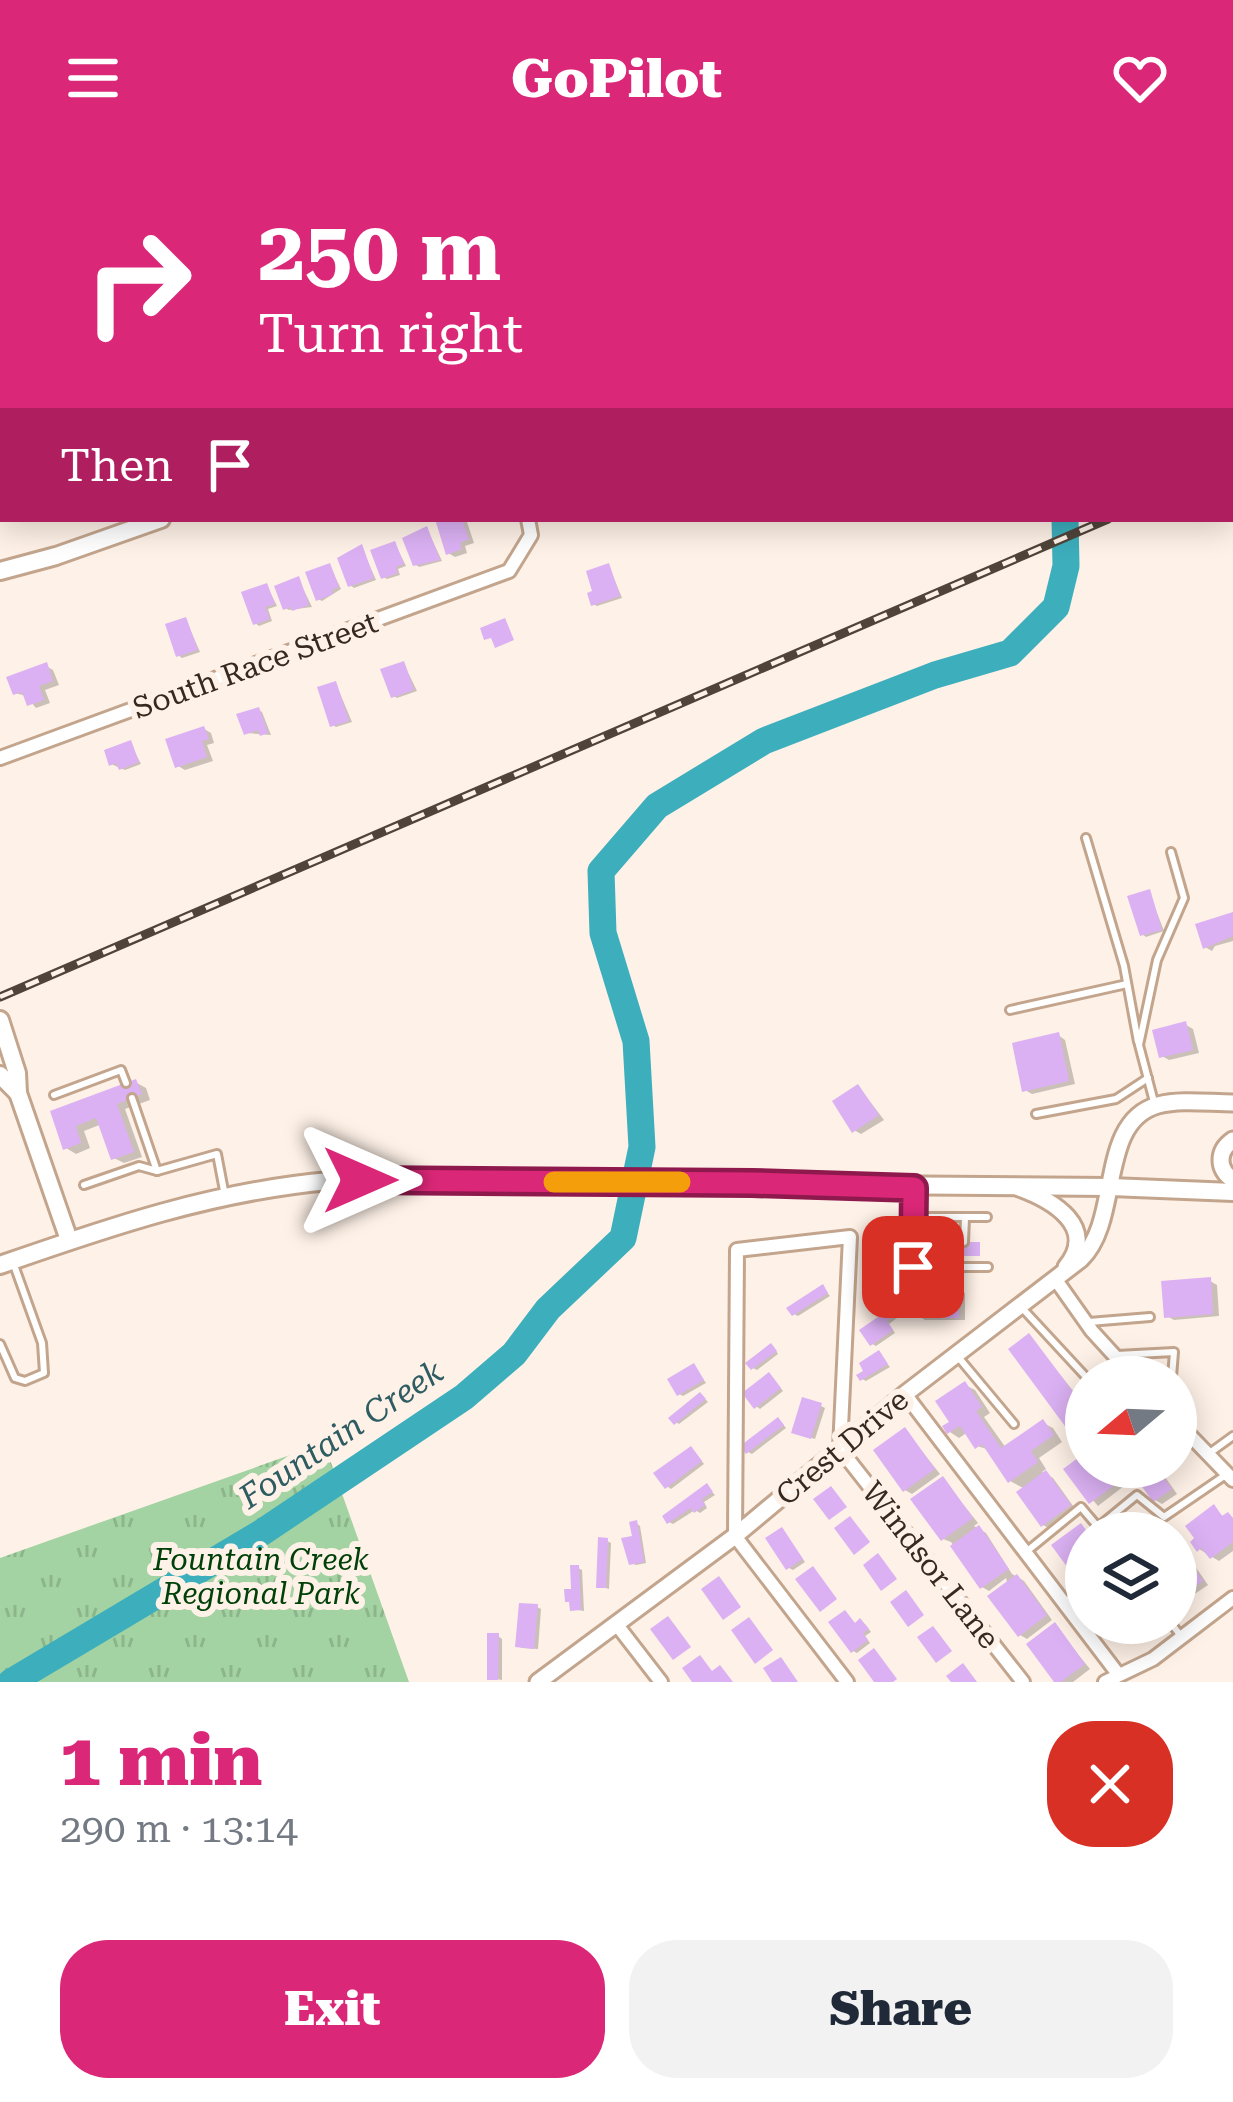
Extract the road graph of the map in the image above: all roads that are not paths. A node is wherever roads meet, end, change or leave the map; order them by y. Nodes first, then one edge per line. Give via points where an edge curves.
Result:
1 (152, 522) edge
2 (529, 522) edge
3 (0, 571) edge
4 (0, 758) edge
5 (1085, 838) dead end
6 (1171, 852) dead end
7 (1127, 984) junction
8 (1010, 1010) dead end
9 (0, 1020) edge
10 (1138, 1045) junction
11 (0, 1075) edge
12 (1148, 1078) junction
13 (126, 1083) dead end
14 (18, 1094) junction
15 (54, 1095) dead end
16 (132, 1098) dead end
17 (1233, 1103) edge
18 (1155, 1106) junction
19 (1036, 1114) dead end
20 (1233, 1140) edge
21 (157, 1171) junction
22 (1233, 1180) edge
23 (84, 1185) dead end
24 (1016, 1187) junction
25 (1111, 1187) junction
26 (914, 1188) junction
27 (1233, 1192) edge
28 (225, 1196) junction
29 (914, 1217) junction
30 (932, 1217) junction
31 (949, 1217) junction
32 (987, 1217) dead end
33 (965, 1218) junction
34 (69, 1240) junction
35 (931, 1242) dead end
36 (949, 1242) dead end
37 (964, 1242) dead end
38 (932, 1256) dead end
39 (948, 1256) dead end
40 (964, 1256) dead end
41 (6, 1263) edge
42 (932, 1267) junction
43 (948, 1267) junction
44 (964, 1267) junction
45 (988, 1268) dead end
46 (1056, 1280) junction
47 (1020, 1305) junction
48 (1150, 1317) dead end
49 (1085, 1322) junction
50 (0, 1344) edge
51 (956, 1354) junction
52 (1113, 1355) joint
53 (1067, 1356) edge
54 (1174, 1356) edge
55 (905, 1394) junction
56 (1014, 1424) dead end
57 (1233, 1436) edge
58 (1197, 1443) edge
59 (840, 1449) junction
60 (1208, 1455) junction
61 (1230, 1477) edge
62 (1119, 1512) edge
63 (1158, 1512) edge
64 (1172, 1512) edge
65 (1065, 1520) edge
66 (735, 1536) junction
67 (1025, 1552) junction
68 (1233, 1598) edge
69 (1064, 1603) joint
70 (617, 1625) junction
71 (1197, 1626) edge
72 (1174, 1644) edge
73 (1118, 1674) junction
74 (559, 1675) edge
75 (538, 1682) edge
76 (661, 1682) edge
77 (847, 1682) edge
78 (1023, 1682) edge
79 (1105, 1682) edge

1 - 3 main road
2 - 4 street, South Race Street via 531,535 509,571
5 - 7 lane
6 - 10 lane via 1184,898 1157,960
7 - 8 lane
7 - 10 lane
9 - 14 main road
10 - 12 lane
11 - 14 main road
12 - 18 lane
12 - 19 lane via 1116,1099
13 - 15 lane via 121,1070
14 - 34 main road
16 - 21 lane
17 - 18 street
18 - 25 street, Crest Drive via 1123,1136
20 - 22 street via 1220,1158
21 - 23 lane via 139,1166
21 - 28 lane via 217,1154
24 - 25 main road
24 - 26 main road
24 - 46 street via 1056,1204 1073,1222 1073,1258
25 - 27 main road
25 - 46 street, Crest Drive via 1095,1242
26 - 28 main road via 360,1180
26 - 29 lane
28 - 34 main road
29 - 30 lane
29 - 42 lane via 913,1267
30 - 31 lane
30 - 35 lane
31 - 33 lane
31 - 36 lane
32 - 33 lane
33 - 37 lane
34 - 41 main road
38 - 42 lane
39 - 43 lane
40 - 44 lane
41 - 50 lane via 42,1343 44,1373 15,1378
42 - 43 lane
43 - 44 lane
44 - 45 lane
46 - 47 street, Crest Drive
46 - 49 street
47 - 51 street, Crest Drive
47 - 53 lane
48 - 49 lane
49 - 52 street
51 - 55 street, Crest Drive
51 - 56 lane
52 - 54 lane
55 - 59 street, Crest Drive
55 - 67 street
57 - 60 lane
58 - 60 street
59 - 66 street, Crest Drive
59 - 66 street via 850,1238 737,1250
59 - 78 street, Windsor Lane
60 - 61 street
61 - 64 lane
62 - 63 lane via 1137,1495
65 - 67 lane
66 - 70 street, Crest Drive
66 - 77 street
67 - 69 street
68 - 71 street
69 - 73 street
70 - 74 street, Crest Drive
70 - 76 street
72 - 73 street
73 - 79 street
74 - 75 street, Crest Drive

